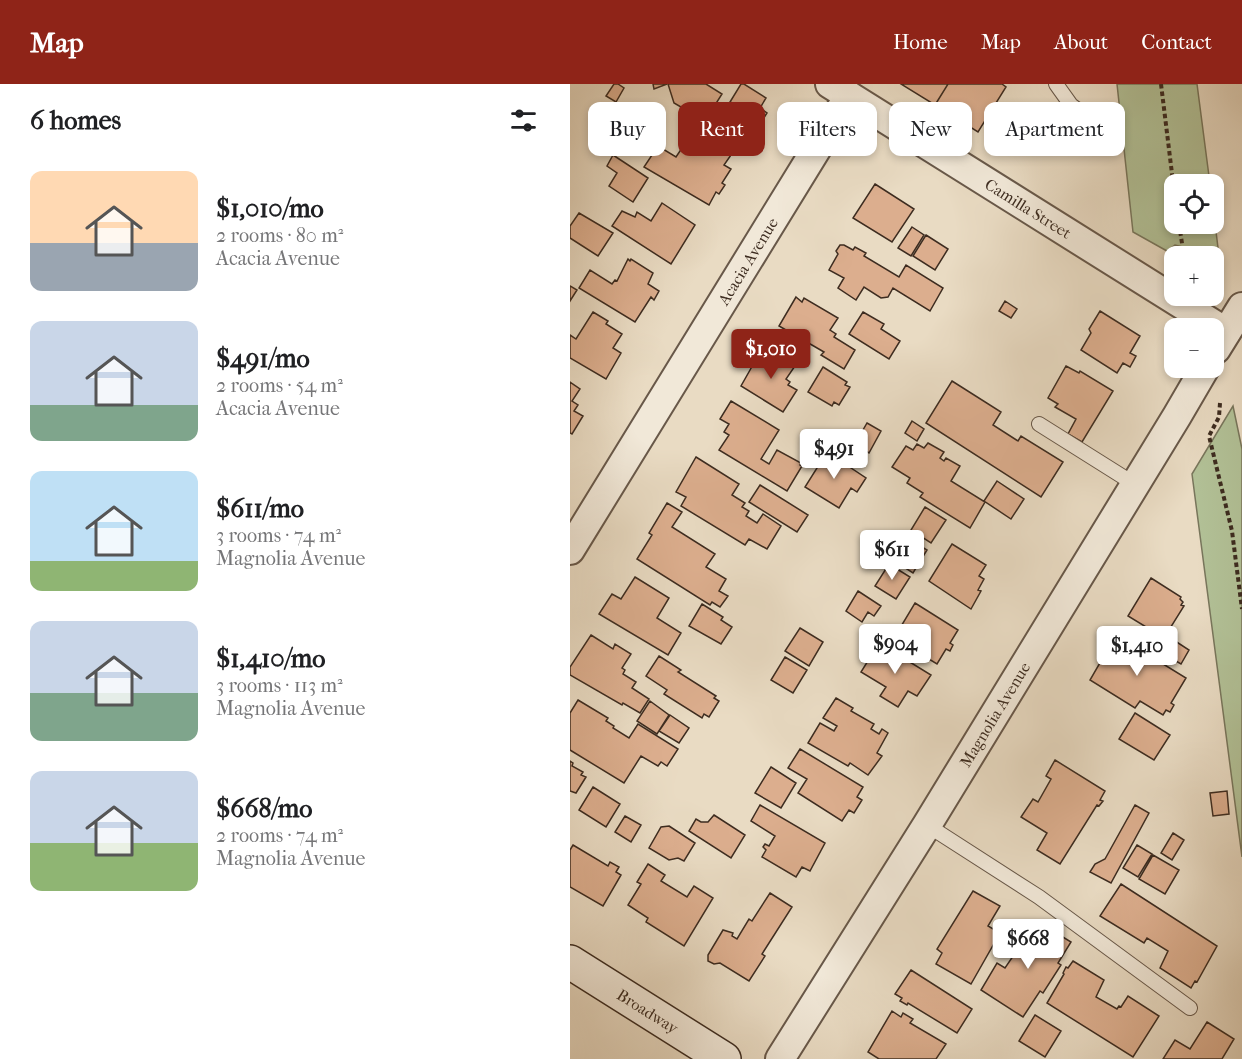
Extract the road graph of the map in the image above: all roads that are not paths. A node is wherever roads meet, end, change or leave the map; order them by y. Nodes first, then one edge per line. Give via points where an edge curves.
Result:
1 (1056, 84) edge
2 (840, 90) edge
3 (1069, 102) edge
4 (1242, 307) edge
5 (1182, 318) edge
6 (1224, 336) edge
7 (1199, 378) edge
8 (1039, 424) dead end
9 (1136, 484) junction
10 (570, 550) edge
11 (927, 825) junction
12 (570, 962) edge
13 (1190, 1008) dead end
14 (724, 1059) edge
15 (780, 1059) edge

1 - 3 lane
2 - 5 street, Camilla Street
2 - 10 street, Acacia Avenue
4 - 6 street
7 - 9 street, Magnolia Avenue
8 - 9 lane
9 - 11 street, Magnolia Avenue
11 - 13 lane via 1039,897
11 - 15 street, Magnolia Avenue
12 - 14 street, Broadway

